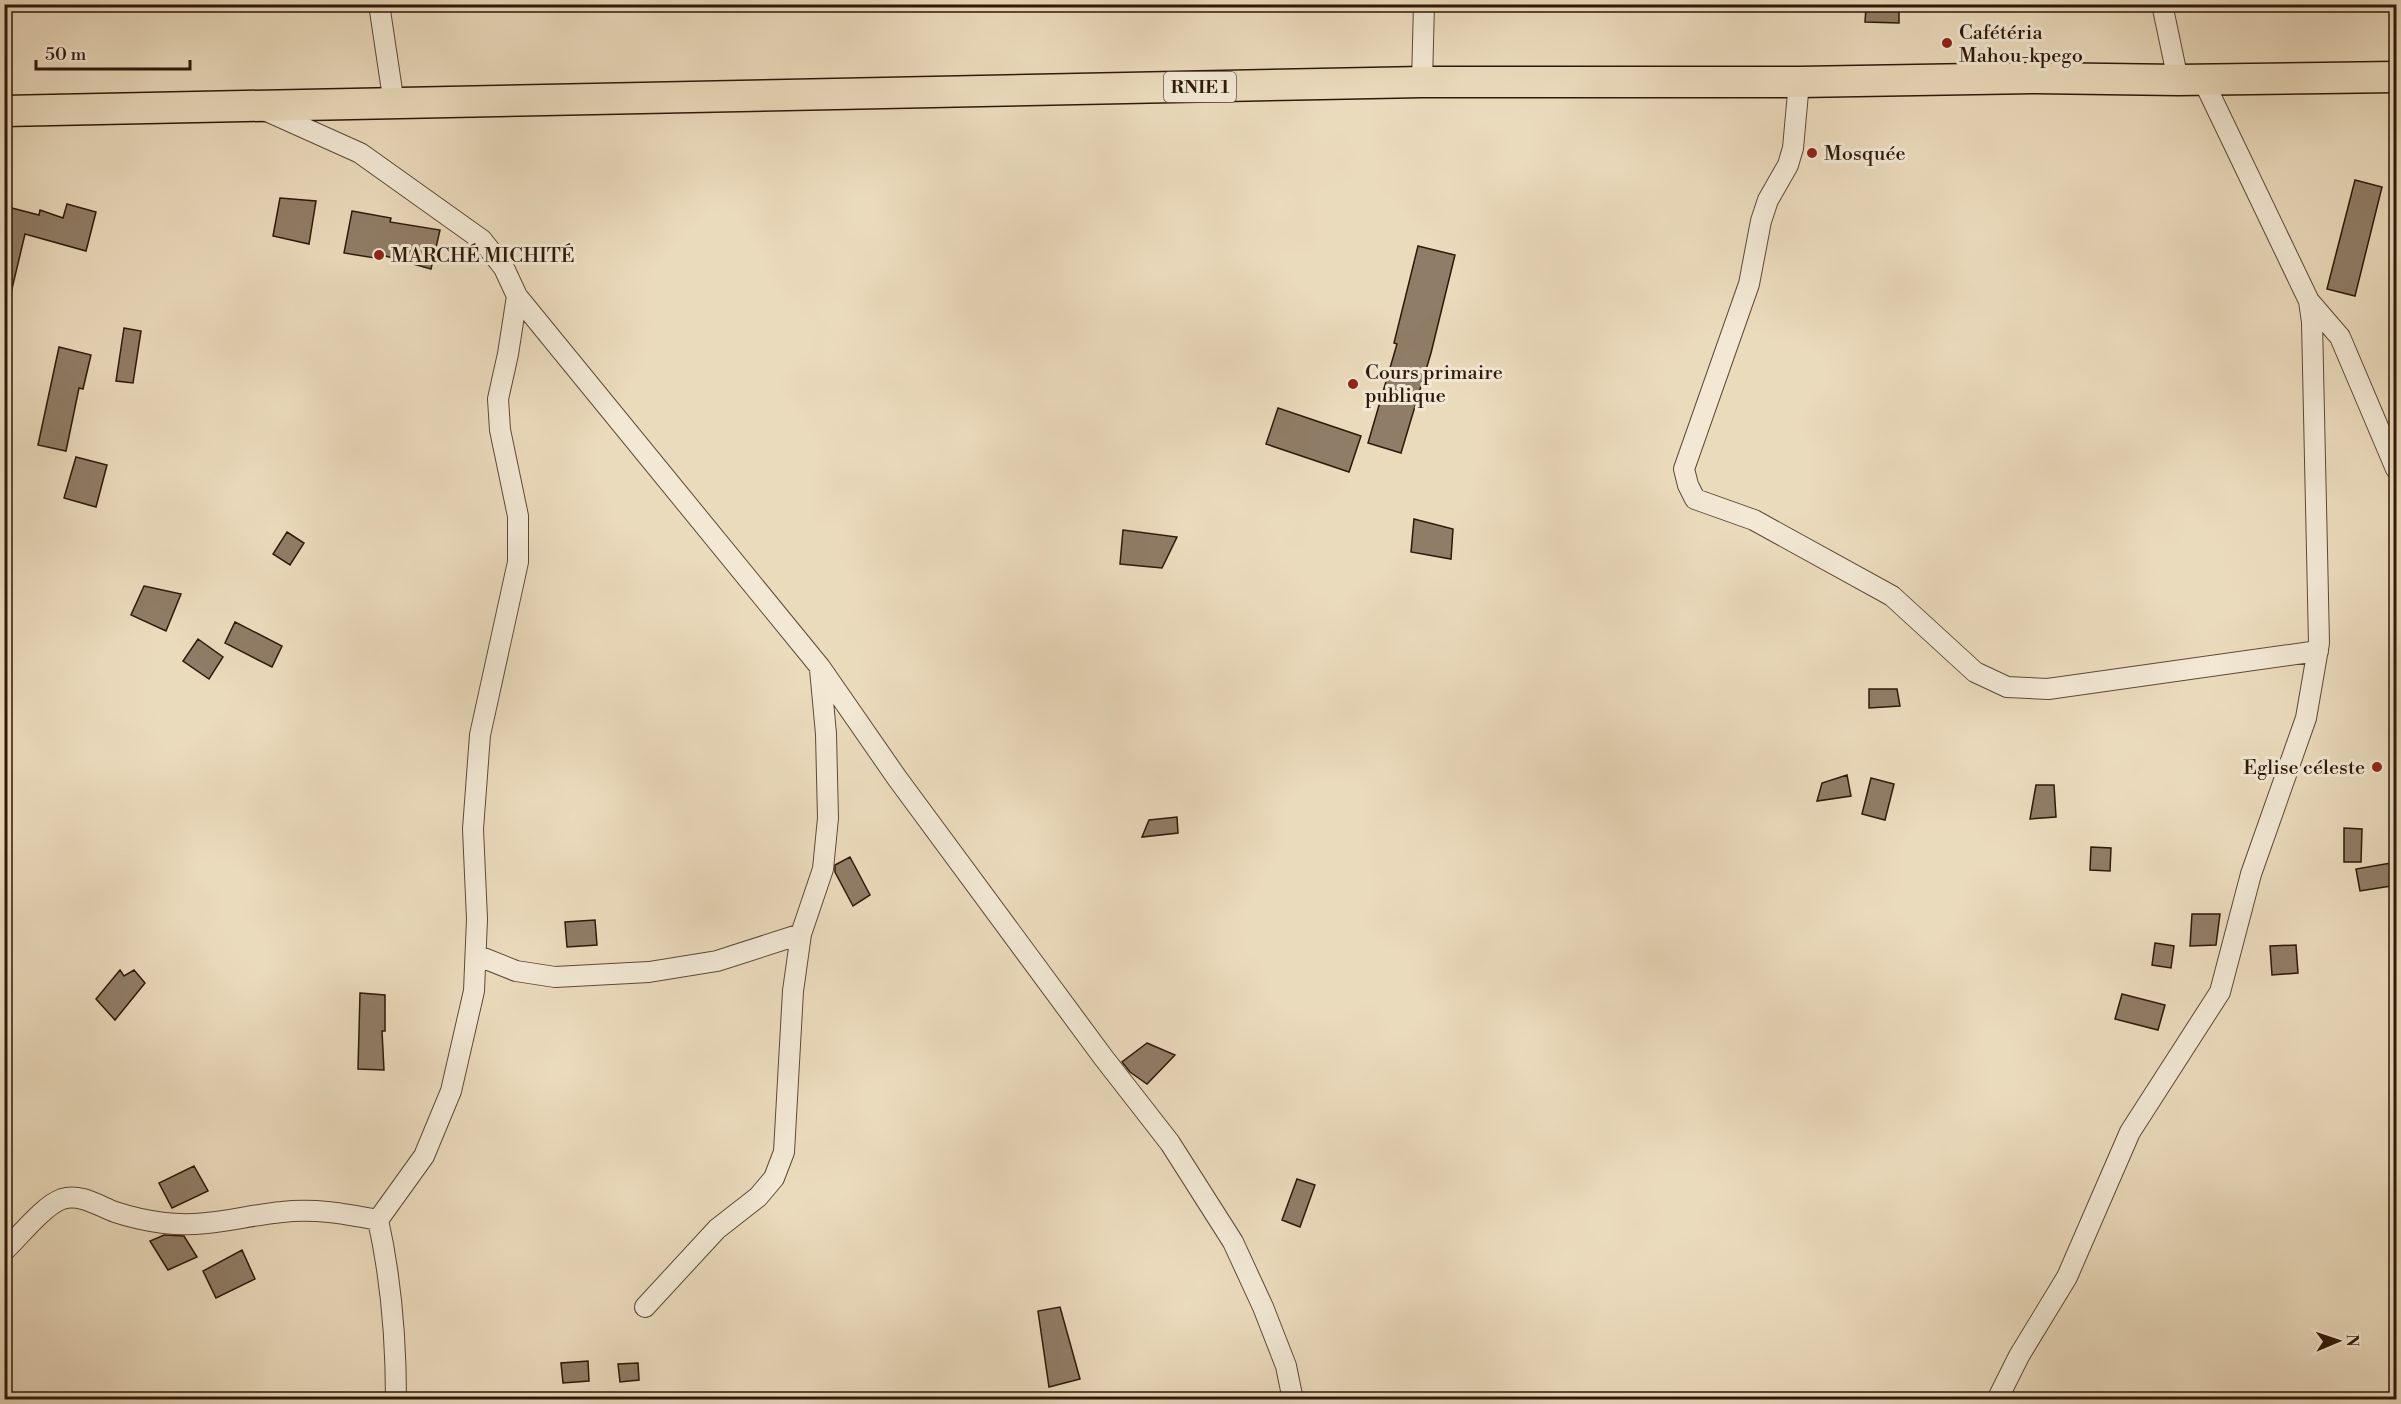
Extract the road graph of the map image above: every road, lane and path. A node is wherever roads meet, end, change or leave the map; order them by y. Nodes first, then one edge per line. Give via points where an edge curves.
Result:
1 (380, 4) edge
2 (1424, 4) edge
3 (2162, 4) edge
4 (2397, 77) edge
5 (2190, 80) junction
6 (1422, 82) junction
7 (1799, 82) junction
8 (394, 104) junction
9 (251, 105) junction
10 (4, 111) edge
11 (517, 296) junction
12 (2309, 301) junction
13 (2397, 469) edge
14 (2318, 651) junction
15 (820, 667) junction
16 (801, 934) junction
17 (476, 955) junction
18 (378, 1220) junction
19 (4, 1251) edge
20 (645, 1307) dead end
21 (396, 1400) edge
22 (1293, 1400) edge
23 (1997, 1400) edge

1 - 8 street
2 - 6 street
3 - 5 street
4 - 5 highway, RNIE 1
5 - 7 highway, RNIE 1
5 - 12 street
6 - 7 highway, RNIE 1
6 - 8 highway, RNIE 1
7 - 14 street via 1790,156 1761,220 1749,284 1684,469 1695,499 1754,520 1892,596 1976,672 2007,687 2048,689
8 - 9 highway, RNIE 1
9 - 10 highway, RNIE 1
9 - 11 street via 360,153 473,233 504,268
11 - 15 street
11 - 17 street via 498,399 500,430 518,516 518,562 480,735 473,829
12 - 13 street via 2340,337
12 - 14 street
14 - 23 street via 2307,718 2251,874 2220,992 2130,1132 2067,1276
15 - 16 street via 828,818 823,870
15 - 22 street via 897,778 1170,1143 1233,1242 1286,1366
16 - 17 street via 717,960 649,972 555,977 516,971
16 - 20 street via 793,991 784,1152 774,1178 758,1197 717,1229
17 - 18 street via 474,992 451,1091 424,1156
18 - 19 street via 333,1212 283,1212 189,1226 116,1212 75,1197 50,1206
18 - 21 street via 385,1252

